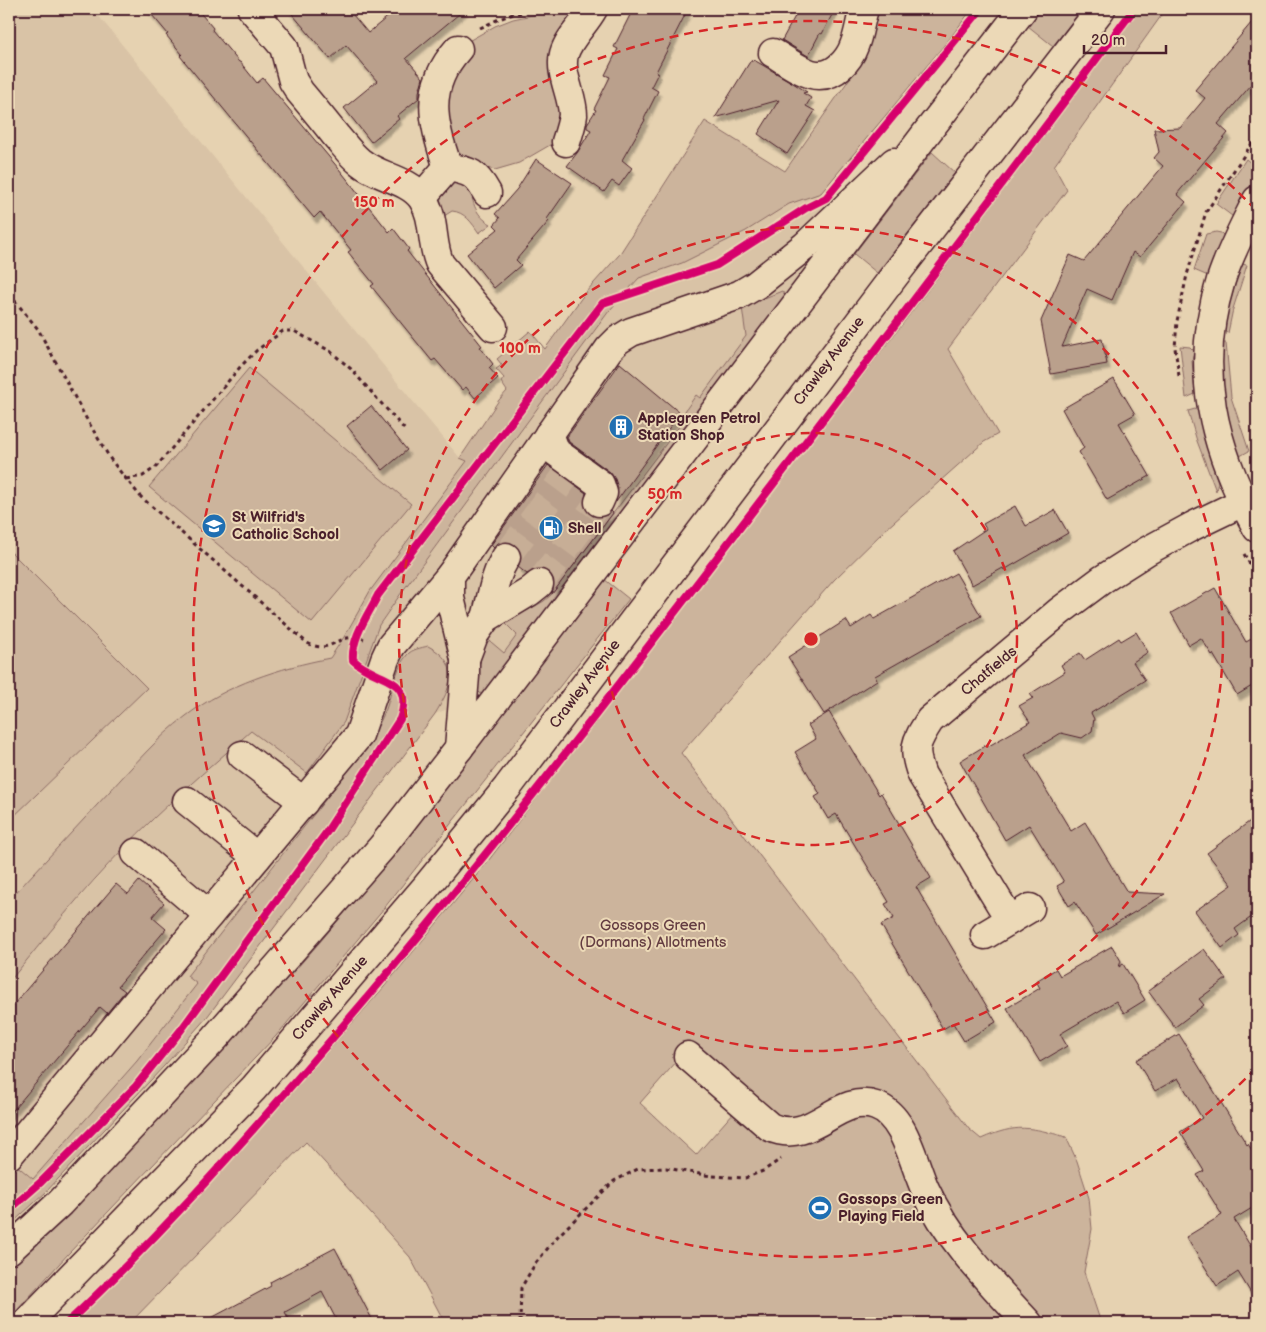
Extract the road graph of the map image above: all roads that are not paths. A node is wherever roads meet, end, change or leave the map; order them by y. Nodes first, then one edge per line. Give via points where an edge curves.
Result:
1 (252, 9) edge
2 (593, 9) edge
3 (864, 9) edge
4 (1023, 9) edge
5 (1101, 9) edge
6 (458, 50) dead end
7 (773, 53) dead end
8 (928, 131) junction
9 (566, 142) dead end
10 (448, 167) junction
11 (487, 193) dead end
12 (422, 197) junction
13 (1257, 200) edge
14 (493, 327) dead end
15 (549, 434) junction
16 (599, 502) dead end
17 (1243, 502) junction
18 (1257, 528) edge
19 (506, 557) tunnel mouth
20 (450, 576) junction
21 (539, 584) tunnel mouth
22 (486, 618) junction
23 (465, 659) junction
24 (459, 748) junction
25 (242, 755) dead end
26 (187, 801) dead end
27 (304, 802) junction
28 (136, 853) dead end
29 (258, 857) junction
30 (209, 914) junction
31 (985, 935) dead end
32 (688, 1056) dead end
33 (9, 1155) edge
34 (9, 1250) edge
35 (26, 1323) edge
36 (1028, 1323) edge

1 - 12 main road via 284,47 293,81 300,92 350,153 360,163 410,187
2 - 9 main road via 564,55 573,115
3 - 7 main road via 849,57 834,71 817,75 808,73
4 - 8 main road
5 - 35 main road, Crawley Avenue via 901,267 507,788 254,1088
6 - 10 main road via 441,73 435,87 433,106
8 - 15 main road via 805,246 756,286 739,295 630,332 618,340 608,349
8 - 24 main road
10 - 11 main road via 473,174
10 - 12 main road
12 - 14 main road via 428,209 435,253 440,264
13 - 17 main road via 1236,240 1221,281 1207,358 1216,433
15 - 16 main road via 565,468 600,484 604,493
15 - 20 main road
17 - 18 main road
17 - 31 main road, Chatfields via 1147,551 1060,611 930,720 917,738 916,758 922,776 1020,914
19 - 22 main road via 494,580
20 - 23 main road via 450,598
20 - 27 main road via 391,646 359,735
21 - 22 main road
22 - 23 main road via 474,635
23 - 24 main road
24 - 34 main road via 382,847 215,1038 60,1203
25 - 27 main road
26 - 29 main road
27 - 29 main road
28 - 30 main road
29 - 30 main road
30 - 33 main road
32 - 36 main road via 770,1127 781,1132 812,1126 851,1105 876,1106 886,1111 903,1133 939,1216 984,1277

